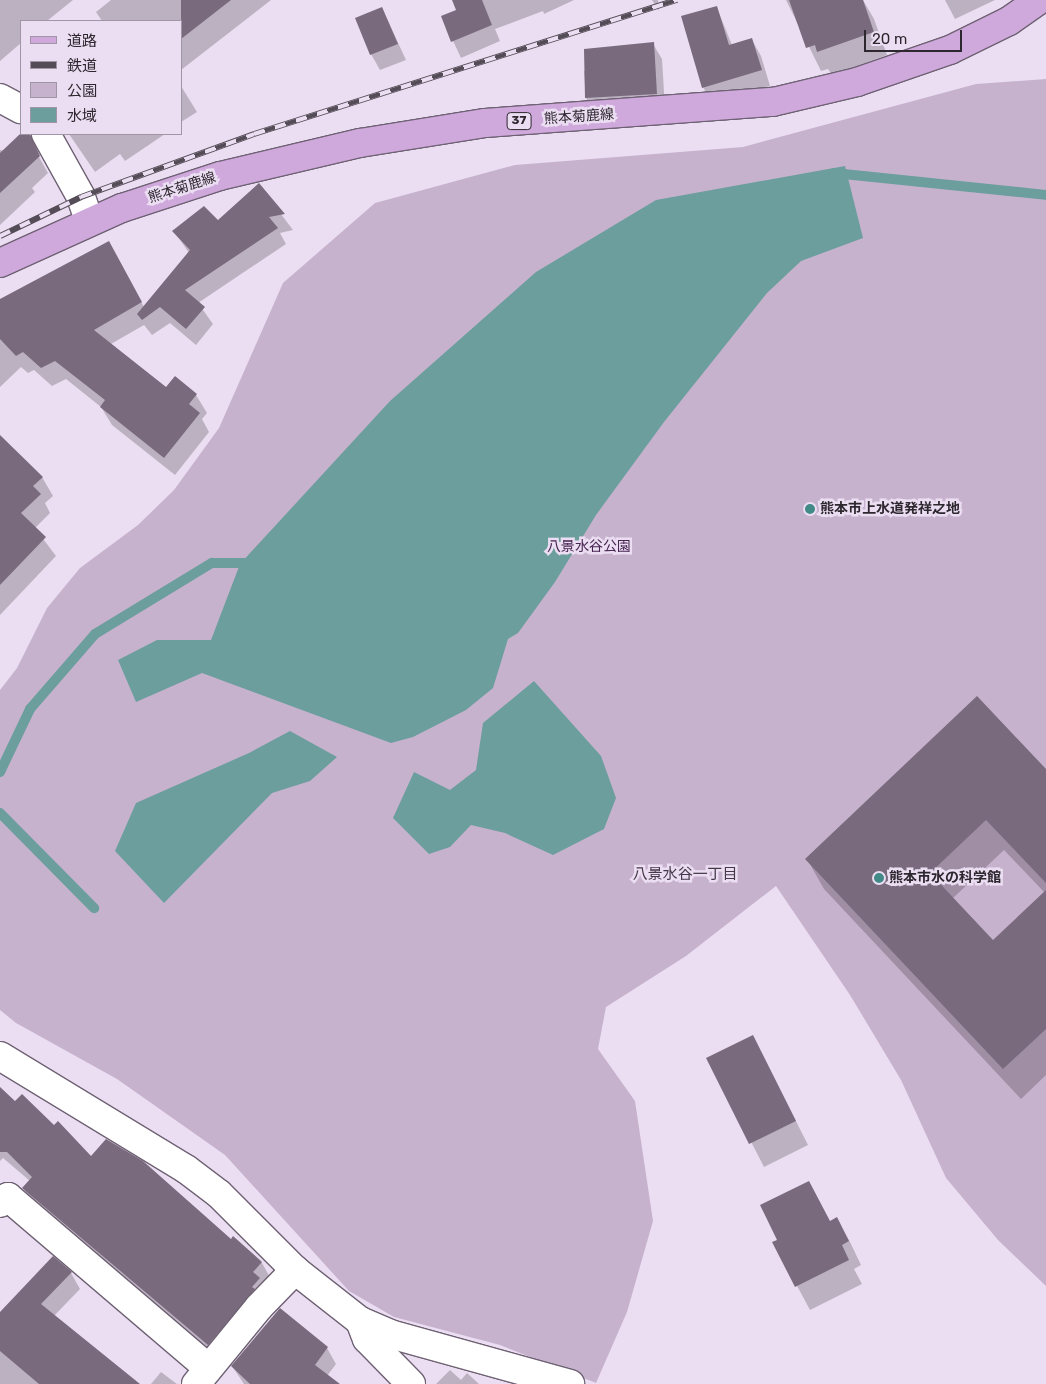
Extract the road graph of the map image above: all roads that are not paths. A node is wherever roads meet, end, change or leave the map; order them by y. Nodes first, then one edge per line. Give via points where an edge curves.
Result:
1 (1039, 0) edge
2 (0, 98) edge
3 (20, 108) edge
4 (47, 135) edge
5 (89, 220) junction
6 (0, 263) edge
7 (0, 1056) edge
8 (0, 1203) edge
9 (296, 1270) junction
10 (360, 1321) junction
11 (202, 1376) edge
12 (411, 1384) edge
13 (570, 1384) edge

1 - 5 main road, 熊本菊鹿線 / 37 via 1009,21 950,50 857,82 773,102 486,123 360,143 220,176
2 - 3 street
4 - 5 street via 81,197
5 - 6 main road, 熊本菊鹿線 / 37
7 - 9 street via 186,1169 219,1194
8 - 11 street via 8,1197
9 - 10 street
9 - 11 street via 259,1307
10 - 12 street via 366,1339
10 - 13 street via 390,1334

